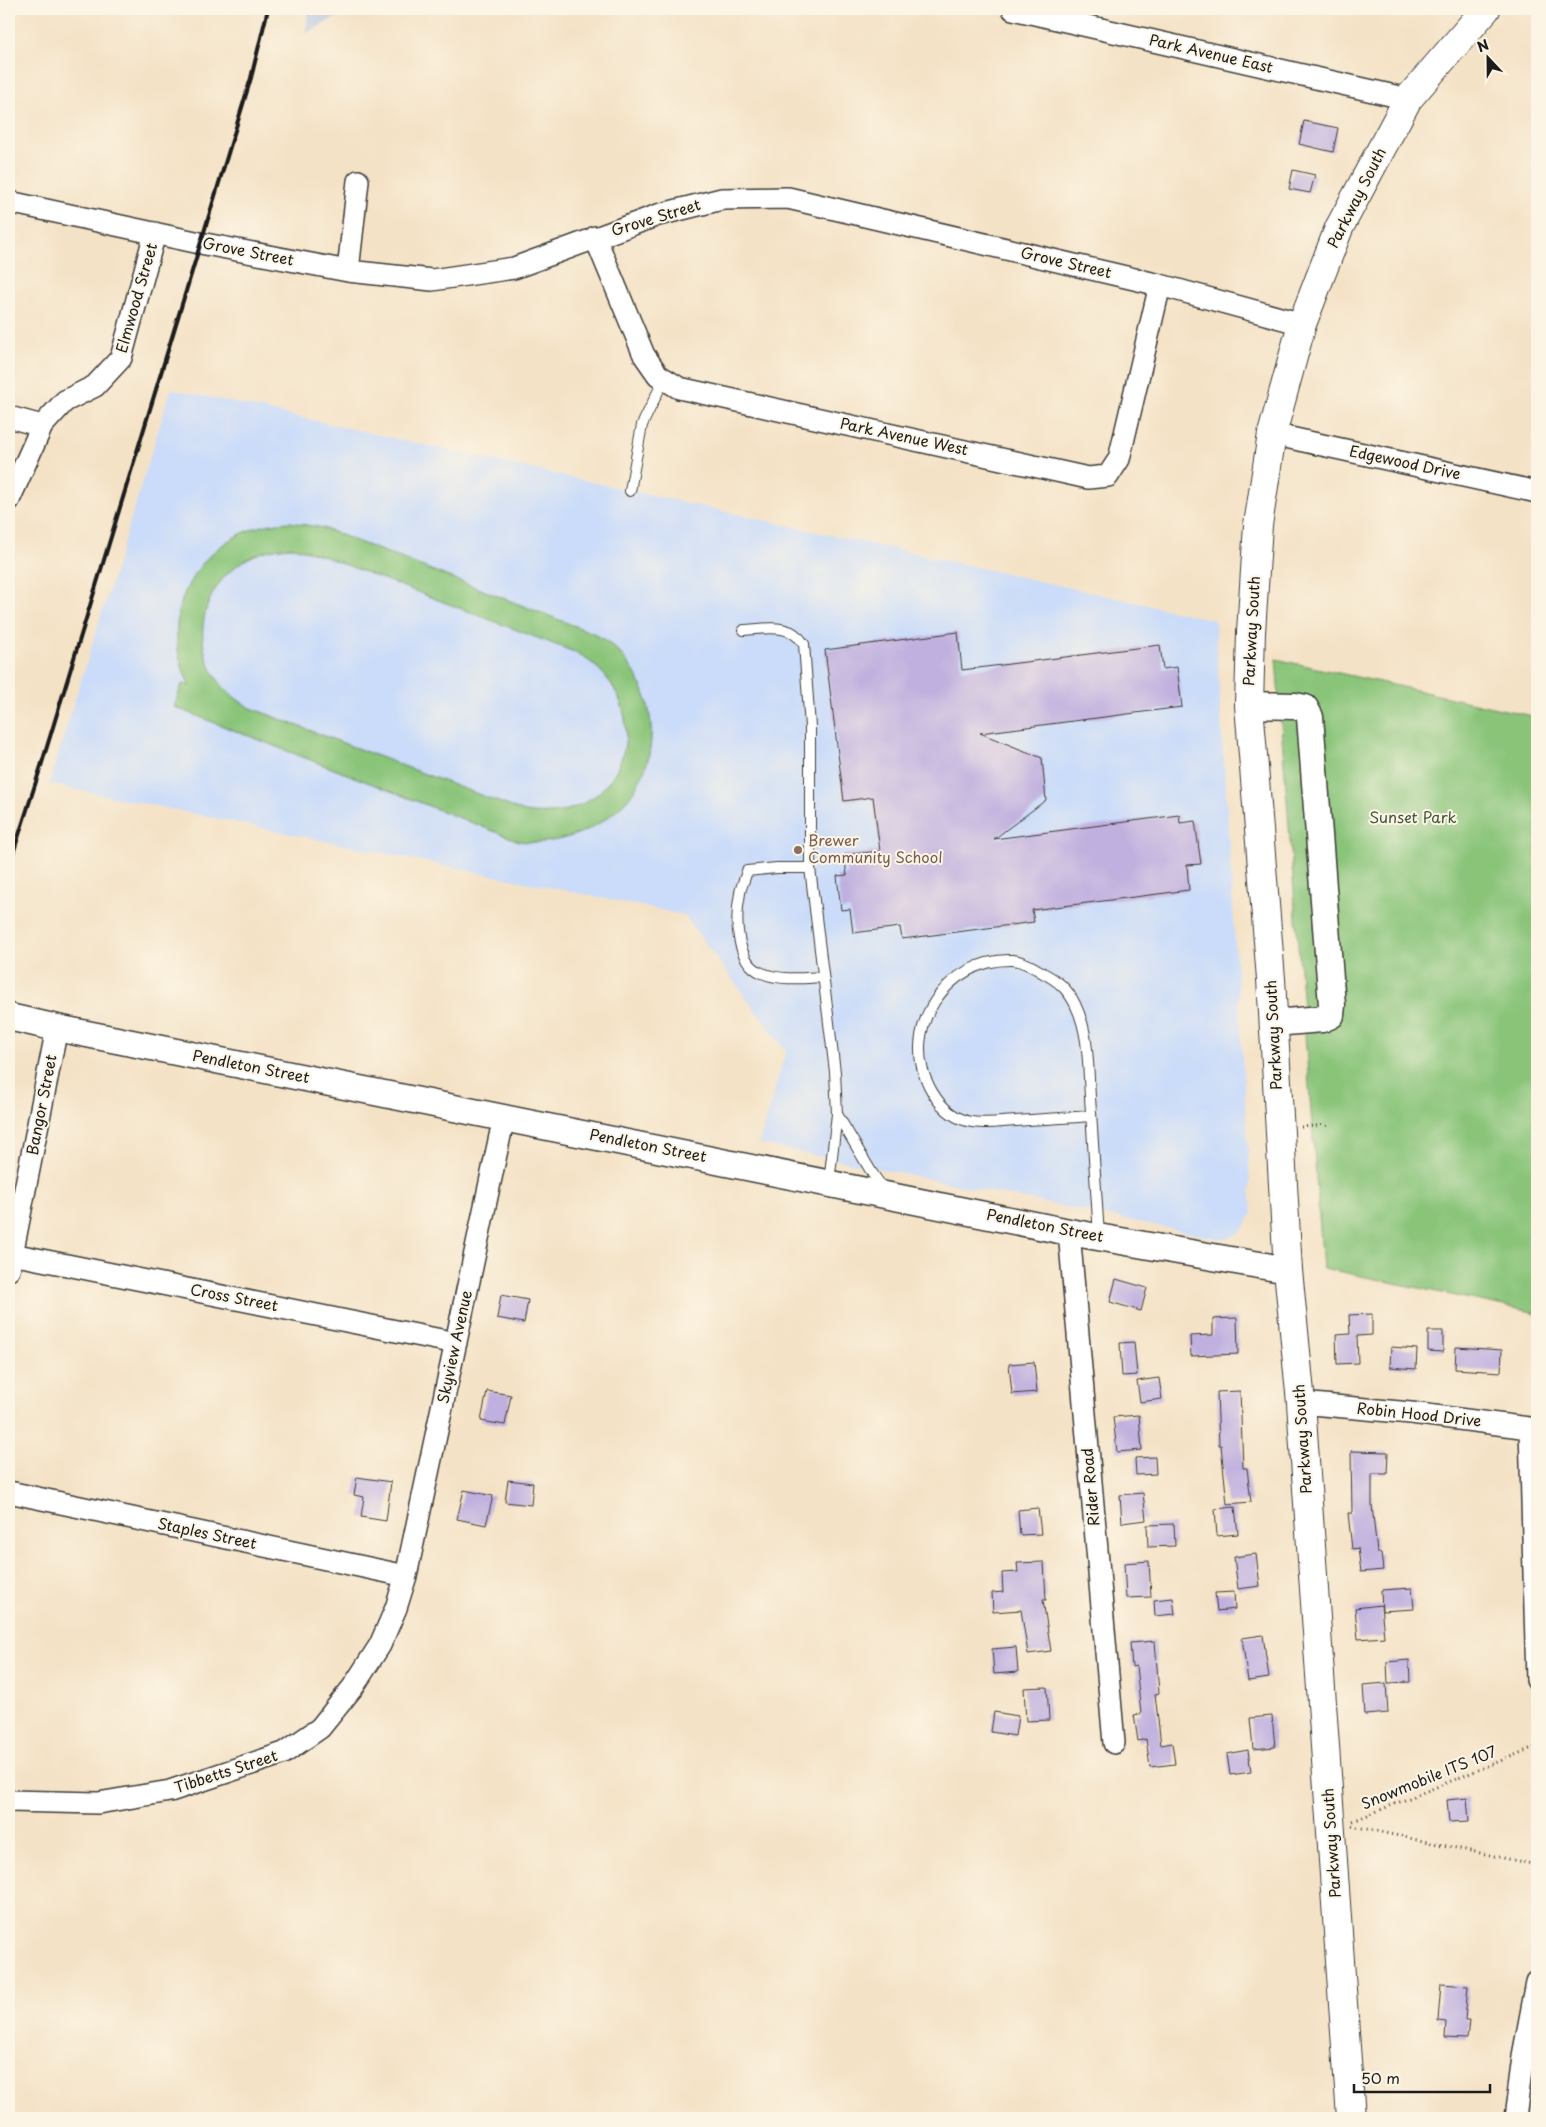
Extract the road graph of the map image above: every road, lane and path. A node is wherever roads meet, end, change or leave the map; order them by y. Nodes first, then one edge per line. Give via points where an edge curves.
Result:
1 (1013, 9) edge
2 (1486, 9) edge
3 (1408, 99) junction
4 (358, 181) dead end
5 (9, 202) edge
6 (155, 233) junction
7 (595, 237) junction
8 (348, 271) junction
9 (1160, 285) junction
10 (1302, 324) junction
11 (664, 379) junction
12 (9, 417) edge
13 (42, 426) junction
14 (1272, 434) junction
15 (630, 490) dead end
16 (1537, 492) edge
17 (9, 500) edge
18 (744, 630) dead end
19 (1249, 706) junction
20 (810, 868) junction
21 (823, 977) junction
22 (9, 1017) edge
23 (1274, 1023) junction
24 (58, 1028) junction
25 (837, 1114) junction
26 (1091, 1116) junction
27 (504, 1117) junction
28 (1329, 1126) dead end
29 (1300, 1127) dead end
30 (829, 1183) junction
31 (887, 1195) junction
32 (1069, 1232) junction
33 (1099, 1237) junction
34 (10, 1262) edge
35 (1288, 1270) junction
36 (456, 1343) junction
37 (1300, 1403) junction
38 (1534, 1428) edge
39 (9, 1492) edge
40 (406, 1576) junction
41 (1537, 1680) edge
42 (1114, 1743) dead end
43 (1537, 1746) edge
44 (9, 1801) edge
45 (1537, 1864) edge
46 (1537, 1982) edge
47 (1351, 2118) edge
48 (1515, 2118) edge

1 - 3 street, Park Avenue East
2 - 3 main road, Parkway South
3 - 10 main road, Parkway South via 1339,228
4 - 8 street
5 - 6 street, Grove Street
6 - 8 street, Grove Street
6 - 13 street, Elmwood Street via 121,358 95,386 65,402
7 - 8 street, Grove Street via 514,268 432,280
7 - 9 street, Grove Street via 658,215 722,199 788,198
7 - 11 street, Park Avenue West via 644,355
9 - 10 street, Grove Street
9 - 11 street, Park Avenue West via 1119,459 1108,476 1088,478 679,388
10 - 14 main road, Parkway South
11 - 15 lane via 642,425
12 - 13 street
13 - 17 street, Elmwood Street
14 - 16 street, Edgewood Drive
14 - 19 main road, Parkway South via 1258,524
18 - 20 lane via 781,628 792,631 804,644 810,727
19 - 23 main road, Parkway South
19 - 23 street via 1305,708 1310,716 1312,736 1331,1015 1322,1020
20 - 21 lane
20 - 21 lane via 747,872 740,893 738,921 742,952 749,964 760,972 792,978
21 - 25 lane via 836,1072
22 - 24 street, Pendleton Street
23 - 35 main road, Parkway South
24 - 27 street, Pendleton Street
24 - 34 street, Bangor Street
25 - 30 lane
25 - 31 lane
26 - 26 lane via 1081,1019 1065,986 1026,963 1013,960 977,968 944,987 931,1005 922,1028 920,1060 927,1083 949,1112 967,1121 986,1123
26 - 33 lane
27 - 30 street, Pendleton Street
27 - 36 street, Skyview Avenue
28 - 29 path
30 - 31 street, Pendleton Street
31 - 32 street, Pendleton Street
32 - 33 street, Pendleton Street
32 - 42 street, Rider Road
33 - 35 street, Pendleton Street
34 - 36 street, Cross Street
35 - 37 main road, Parkway South
36 - 40 street, Skyview Avenue
37 - 38 street, Robin Hood Drive
37 - 47 main road, Parkway South
38 - 41 street
39 - 40 street, Staples Street
40 - 44 street, Tibbetts Street via 380,1645 353,1687 320,1728 284,1753 170,1791 98,1803
43 - 45 path, Snowmobile ITS 107 via 1345,1824
46 - 48 street

